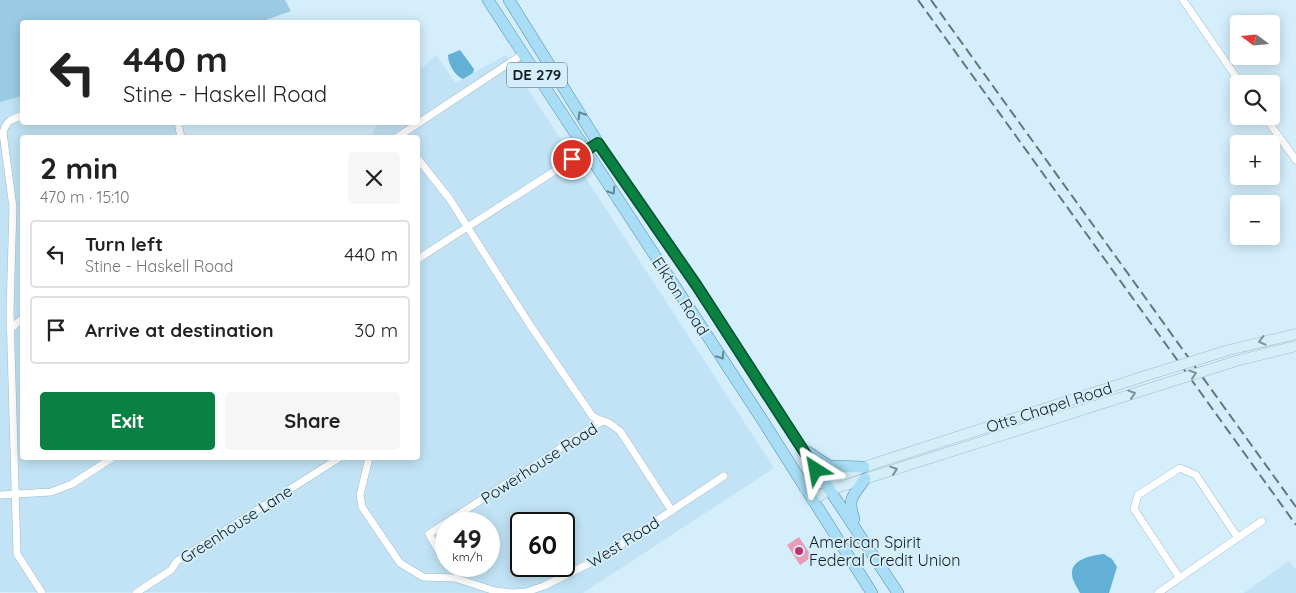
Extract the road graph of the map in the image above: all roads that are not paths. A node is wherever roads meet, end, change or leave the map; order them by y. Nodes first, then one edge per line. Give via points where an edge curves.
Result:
1 (488, 0) edge
2 (509, 0) edge
3 (1183, 0) edge
4 (524, 54) junction
5 (1235, 75) edge
6 (20, 117) edge
7 (420, 121) edge
8 (415, 125) edge
9 (1271, 125) edge
10 (399, 135) edge
11 (598, 143) junction
12 (586, 150) junction
13 (1296, 160) edge
14 (420, 162) edge
15 (467, 226) junction
16 (420, 257) edge
17 (20, 321) edge
18 (10, 329) junction
19 (1296, 334) edge
20 (1296, 346) edge
21 (602, 421) junction
22 (800, 445) junction
23 (109, 460) edge
24 (336, 460) edge
25 (369, 460) edge
26 (864, 467) junction
27 (724, 476) dead end
28 (865, 479) junction
29 (828, 486) junction
30 (805, 489) junction
31 (0, 495) edge
32 (15, 495) junction
33 (812, 500) junction
34 (672, 511) junction
35 (462, 512) edge
36 (1262, 521) dead end
37 (435, 529) edge
38 (859, 532) junction
39 (1238, 538) junction
40 (435, 545) edge
41 (1179, 577) junction
42 (455, 578) joint
43 (42, 593) edge
44 (136, 593) edge
45 (872, 593) edge
46 (898, 593) edge
47 (1158, 593) edge

1 - 4 main road, Elkton Road / DE 279
11 -> 2 main road, Elkton Road / DE 279
3 - 5 street
4 - 7 street
4 - 12 main road, Elkton Road / DE 279
6 - 18 street via 11,119 3,133 13,207
8 - 10 street
9 - 13 street
11 - 12 street
11 - 22 main road, Elkton Road / DE 279 via 697,286
12 - 15 street
12 -> 30 main road, Elkton Road / DE 279
14 - 15 street
15 - 16 street
15 - 21 street via 570,384 593,417
17 - 18 street
18 - 32 street
19 -> 26 main road, Otts Chapel Road, bridge via 1229,350
28 -> 20 main road, Otts Chapel Road, bridge via 1236,360
21 - 34 street via 620,431
21 - 35 street, Powerhouse Road
22 - 26 main road via 829,466
22 - 29 main road, Elkton Road / DE 279
23 - 32 street via 72,484 51,492
24 - 44 street, Greenhouse Lane via 177,561 171,570
25 - 42 street, West Road via 360,496 362,507 396,558 423,578
26 - 29 main road, Otts Chapel Road
27 - 34 street, West Road
28 - 29 main road, Otts Chapel Road
28 - 38 main road via 850,502
29 - 30 main road, Otts Chapel Road
29 - 33 main road, Otts Chapel Road
29 - 38 main road, Elkton Road / DE 279
30 - 33 main road, Elkton Road / DE 279
31 - 32 street
32 - 43 street via 18,554
33 - 45 main road, Elkton Road / DE 279
34 - 42 street, West Road via 600,558 534,590 519,593 495,591
36 - 39 street
37 - 40 street, Powerhouse Road via 428,534
38 - 46 main road, Elkton Road / DE 279
39 - 41 street
39 - 41 street via 1196,476 1180,468 1138,495 1134,509
41 - 47 street

